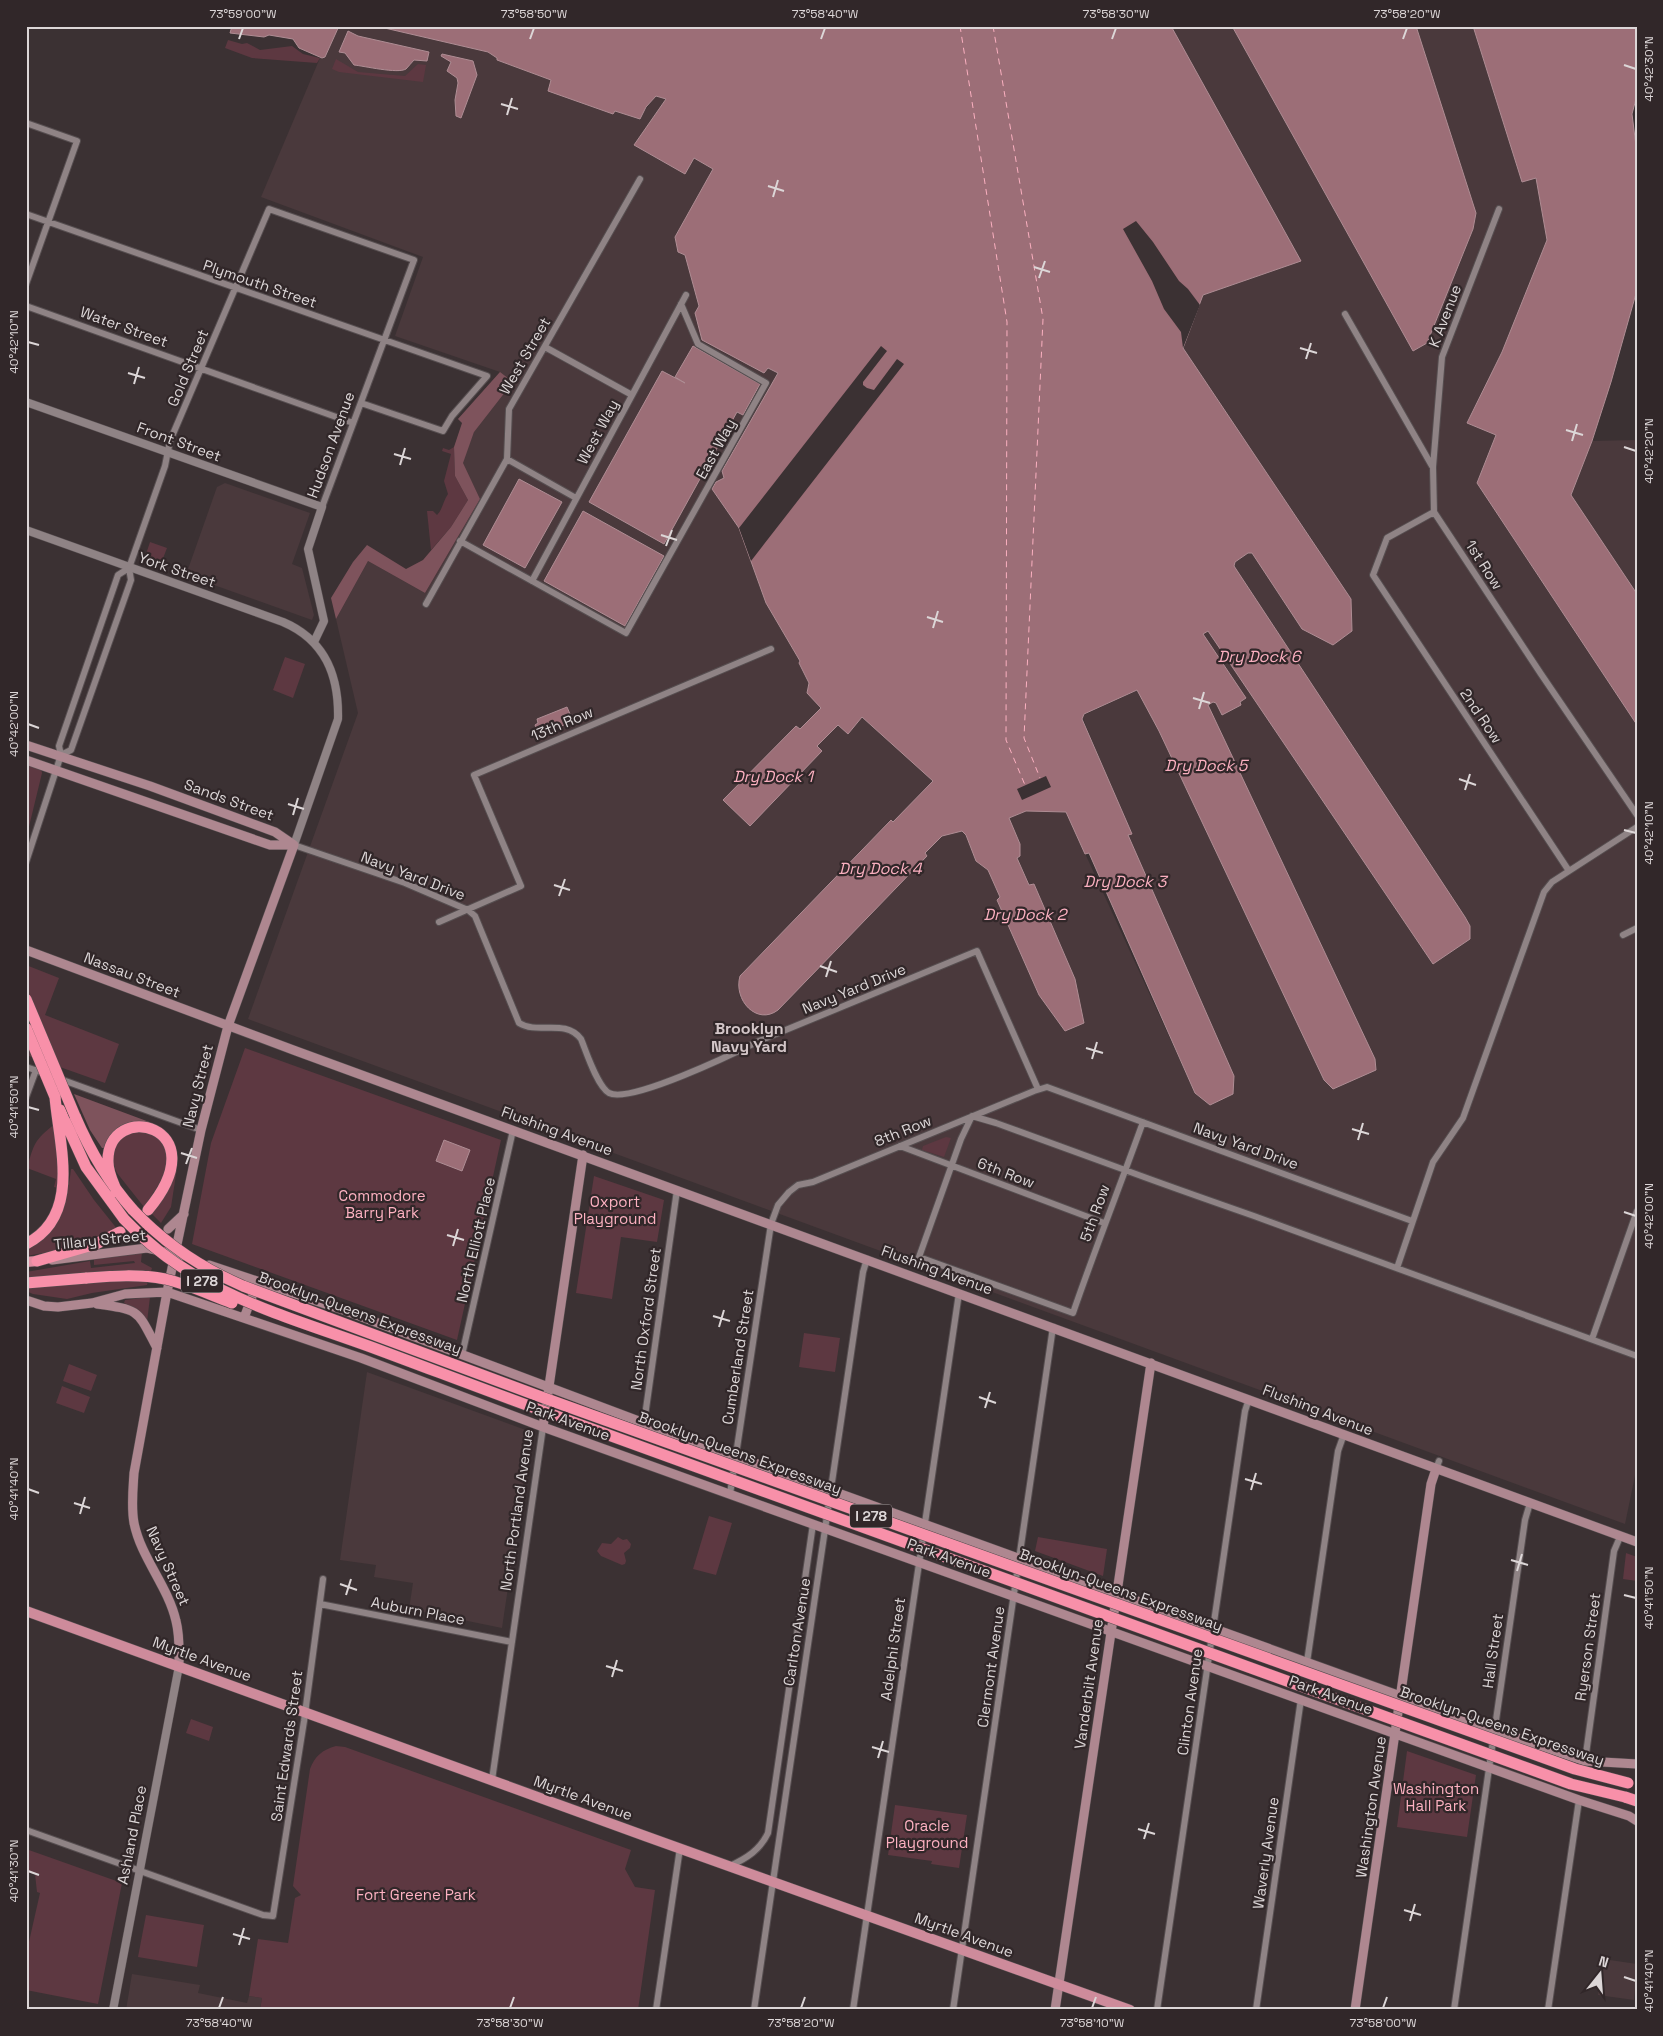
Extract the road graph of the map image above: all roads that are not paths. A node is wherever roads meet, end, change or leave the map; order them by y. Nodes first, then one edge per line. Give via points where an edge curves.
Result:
1 (26, 123) edge
2 (640, 179) dead end
3 (269, 209) joint
4 (1499, 209) dead end
5 (26, 214) edge
6 (48, 222) junction
7 (26, 284) edge
8 (235, 288) junction
9 (686, 295) dead end
10 (681, 304) junction
11 (26, 306) edge
12 (1345, 314) dead end
13 (384, 341) junction
14 (545, 347) junction
15 (201, 368) junction
16 (632, 395) junction
17 (26, 402) edge
18 (361, 403) junction
19 (353, 423) junction
20 (168, 452) junction
21 (507, 459) junction
22 (1433, 467) junction
23 (576, 498) junction
24 (322, 507) junction
25 (1434, 512) junction
26 (26, 530) edge
27 (460, 540) junction
28 (129, 568) junction
29 (532, 581) junction
30 (426, 604) dead end
31 (314, 642) junction
32 (770, 649) dead end
33 (26, 744) edge
34 (61, 755) junction
35 (26, 760) edge
36 (56, 770) junction
37 (1637, 815) edge
38 (1637, 827) edge
39 (294, 845) junction
40 (26, 862) edge
41 (1569, 871) junction
42 (468, 910) junction
43 (439, 922) dead end
44 (1637, 928) edge
45 (1623, 935) dead end
46 (26, 950) edge
47 (26, 1000) edge
48 (228, 1026) junction
49 (26, 1028) edge
50 (26, 1066) edge
51 (36, 1070) junction
52 (1038, 1089) junction
53 (26, 1097) edge
54 (972, 1116) junction
55 (66, 1120) junction
56 (1143, 1122) junction
57 (201, 1130) junction
58 (514, 1130) junction
59 (900, 1146) junction
60 (583, 1156) junction
61 (952, 1166) junction
62 (1125, 1170) junction
63 (677, 1190) junction
64 (118, 1192) junction
65 (781, 1200) joint
66 (148, 1210) dead end
67 (1637, 1211) edge
68 (184, 1214) junction
69 (1412, 1221) junction
70 (1104, 1223) junction
71 (771, 1224) junction
72 (168, 1229) dead end
73 (120, 1232) dead end
74 (26, 1244) edge
75 (176, 1254) junction
76 (867, 1260) junction
77 (32, 1262) edge
78 (1397, 1268) junction
79 (258, 1281) junction
80 (26, 1283) edge
81 (167, 1292) junction
82 (958, 1292) junction
83 (26, 1300) edge
84 (92, 1303) junction
85 (348, 1312) junction
86 (244, 1318) junction
87 (294, 1319) junction
88 (1053, 1327) junction
89 (1592, 1339) junction
90 (157, 1348) junction
91 (336, 1350) junction
92 (462, 1355) junction
93 (1637, 1356) edge
94 (1151, 1363) junction
95 (550, 1388) junction
96 (1249, 1399) junction
97 (644, 1423) junction
98 (543, 1427) junction
99 (1344, 1434) junction
100 (736, 1456) junction
101 (1438, 1465) junction
102 (831, 1490) junction
103 (730, 1494) junction
104 (1530, 1504) junction
105 (813, 1524) junction
106 (924, 1524) junction
107 (825, 1528) junction
108 (1620, 1537) junction
109 (1637, 1542) edge
110 (1019, 1558) junction
111 (919, 1562) junction
112 (323, 1579) dead end
113 (1116, 1594) junction
114 (1014, 1596) junction
115 (320, 1604) junction
116 (26, 1611) edge
117 (1213, 1628) junction
118 (1111, 1631) junction
119 (512, 1642) junction
120 (1307, 1662) junction
121 (1208, 1665) junction
122 (179, 1666) junction
123 (1401, 1696) junction
124 (1301, 1699) junction
125 (305, 1712) junction
126 (1494, 1730) junction
127 (1395, 1733) junction
128 (1585, 1761) junction
129 (1637, 1764) edge
130 (1489, 1767) junction
131 (492, 1780) junction
132 (1634, 1782) edge
133 (1631, 1797) edge
134 (1580, 1800) junction
135 (1637, 1801) edge
136 (1634, 1818) edge
137 (26, 1830) edge
138 (680, 1848) junction
139 (730, 1866) junction
140 (139, 1870) junction
141 (774, 1882) junction
142 (866, 1915) junction
143 (962, 1950) junction
144 (1059, 1985) junction
145 (113, 2010) edge
146 (656, 2010) edge
147 (754, 2010) edge
148 (853, 2010) edge
149 (953, 2010) edge
150 (1056, 2010) edge
151 (1130, 2010) edge
152 (1157, 2010) edge
153 (1256, 2010) edge
154 (1355, 2010) edge
155 (1454, 2010) edge
156 (1548, 2010) edge

1 - 6 street via 77,141
2 - 14 street, West Street
3 - 8 street, Gold Street
3 - 13 street, Hudson Avenue via 414,260
4 - 22 street, K Avenue via 1442,357
5 - 6 street, Plymouth Street
6 - 7 street
6 - 8 street, Plymouth Street
8 - 13 street, Plymouth Street
8 - 15 street, Gold Street
9 - 10 street, West Way
10 - 16 street, West Way
10 - 29 street, East Way via 698,344 766,383 626,633
11 - 15 street, Water Street
12 - 22 street
13 - 18 street, Hudson Avenue
13 - 18 street, Plymouth Street via 487,376 443,431
14 - 16 street
14 - 21 street, West Street via 509,409
15 - 19 street, Water Street
15 - 20 street, Gold Street
16 - 23 street, West Way
17 - 20 street, Front Street
18 - 19 street, Hudson Avenue
19 - 24 street, Hudson Avenue
20 - 24 street, Front Street
20 - 28 street, Gold Street
21 - 23 street
21 - 27 street, West Street
22 - 25 street
23 - 29 street, West Way
24 - 31 street, Hudson Avenue via 308,549 324,621
25 - 37 street, 1st Row
25 - 41 street, 2nd Row via 1387,538 1374,575
26 - 28 street, York Street
27 - 29 street
27 - 30 street, West Street
28 - 31 street, York Street via 283,622 299,629
28 - 34 street, Gold Street via 118,575 95,638 59,746
28 - 34 street, Gold Street via 131,580 71,750
31 - 39 street, Navy Street via 324,655 334,679 338,719
32 - 42 street, 13th Row via 474,774 521,886
33 - 34 main road, Sands Street
34 - 36 street, Gold Street
34 - 39 main road, Sands Street via 275,832
35 - 36 main road, Sands Street
36 - 39 main road, Sands Street via 270,845
36 - 40 street, Gold Street
38 - 41 street
39 - 42 street, Navy Yard Drive via 411,885
39 - 48 main road, Navy Street
41 - 69 street via 1549,884 1542,895 1462,1120 1433,1162
42 - 43 street
42 - 52 street, Navy Yard Drive via 475,916 519,1023 530,1027 562,1028 576,1034 581,1038 601,1084 610,1093 655,1087 977,951
44 - 45 street
46 - 48 main road, Nassau Street
47 - 55 highway, Brooklyn-Queens Expressway / I 278, bridge
48 - 57 main road, Navy Street
48 - 58 main road, Flushing Avenue
49 - 55 highway, bridge
50 - 51 street
51 - 53 street
51 - 57 street
52 - 54 street, 8th Row
52 - 56 street, Navy Yard Drive via 1048,1087
54 - 59 street, 8th Row
54 - 61 street
54 - 62 street
55 - 64 highway, Brooklyn-Queens Expressway / I 278
55 - 74 highway via 59,1203 48,1227
55 - 87 highway, Brooklyn-Queens Expressway / I 278, bridge via 86,1167 124,1219 157,1251 184,1270 239,1298
56 - 62 street, 5th Row
56 - 69 street, Navy Yard Drive
57 - 68 main road, Navy Street
58 - 60 main road, Flushing Avenue
58 - 92 street, North Elliott Place
59 - 61 street, 6th Row
59 - 65 street, 8th Row via 795,1187
60 - 63 main road, Flushing Avenue
60 - 95 main road, North Portland Avenue
61 - 70 street, 6th Row
61 - 70 street, 5th Row via 919,1257 1073,1313
62 - 70 street, 5th Row
62 - 78 street
63 - 71 main road, Flushing Avenue
63 - 97 street, North Oxford Street
64 - 66 highway via 108,1163 114,1140 136,1126 159,1132 171,1148 172,1165 166,1184
64 - 132 highway, Brooklyn-Queens Expressway / I 278, bridge via 154,1231 185,1255 243,1286 1575,1770
65 - 71 street, Cumberland Street
67 - 89 street
68 - 72 main road
68 - 75 main road, Navy Street
69 - 78 street
71 - 76 main road, Flushing Avenue
71 - 100 street, Cumberland Street
73 - 77 highway via 96,1244
75 - 77 main road, Tillary Street via 130,1248
75 - 79 main road, Park Avenue
75 - 81 main road, Navy Street
76 - 82 main road, Flushing Avenue
76 - 102 street, Carlton Avenue
78 - 89 street
79 - 85 main road, Park Avenue
79 - 86 main road
80 - 87 highway, bridge via 131,1276 165,1279 249,1308
81 - 84 main road via 125,1294
81 - 86 main road, Park Avenue
81 - 90 main road, Navy Street
82 - 88 main road, Flushing Avenue
82 - 106 street, Adelphi Street
83 - 84 main road via 58,1307
84 - 90 main road via 129,1309 147,1327
85 - 91 main road
85 - 92 main road, Park Avenue
86 - 91 main road, Park Avenue
87 - 133 highway, Brooklyn-Queens Expressway / I 278, bridge via 1571,1784
88 - 94 main road, Flushing Avenue
88 - 110 street, Clermont Avenue
89 - 93 street
90 - 122 main road, Navy Street via 134,1473 132,1502 140,1542 176,1619 180,1637
91 - 98 main road, Park Avenue
92 - 95 main road, Park Avenue
94 - 96 main road, Flushing Avenue
94 - 113 main road, Vanderbilt Avenue
95 - 97 main road, Park Avenue
95 - 98 main road, North Portland Avenue
96 - 99 main road, Flushing Avenue
96 - 117 street, Clinton Avenue
97 - 100 main road, Park Avenue
98 - 103 main road, Park Avenue
98 - 119 street, North Portland Avenue
99 - 101 main road, Flushing Avenue
99 - 120 street via 1338,1451
100 - 102 main road, Park Avenue
100 - 103 street, Cumberland Street
101 - 104 main road, Flushing Avenue
101 - 123 main road, Washington Avenue via 1431,1484
102 - 106 main road, Park Avenue
102 - 107 street, Carlton Avenue
103 - 105 main road, Park Avenue
104 - 108 main road, Flushing Avenue
104 - 126 street, Hall Street
105 - 107 main road, Park Avenue
105 - 139 street, Carlton Avenue via 768,1833 759,1848
106 - 110 main road, Park Avenue
106 - 111 street, Adelphi Street
107 - 111 main road, Park Avenue
107 - 141 street, Carlton Avenue
108 - 109 main road, Flushing Avenue
108 - 128 street, Ryerson Street via 1614,1551
110 - 113 main road, Park Avenue
110 - 114 street, Clermont Avenue
111 - 114 main road, Park Avenue
111 - 142 street, Adelphi Street
112 - 115 street, Saint Edwards Street
113 - 117 main road, Park Avenue
113 - 118 main road, Vanderbilt Avenue
114 - 118 main road, Park Avenue
114 - 143 street, Clermont Avenue
115 - 119 street, Auburn Place
115 - 125 street, Saint Edwards Street
116 - 122 main road, Myrtle Avenue
117 - 120 main road, Park Avenue
117 - 121 street, Clinton Avenue
118 - 121 main road, Park Avenue
118 - 144 main road, Vanderbilt Avenue
119 - 131 street, North Portland Avenue
120 - 123 main road, Park Avenue
121 - 124 main road, Park Avenue
121 - 152 street, Clinton Avenue
122 - 125 main road, Myrtle Avenue
122 - 140 street, Ashland Place
123 - 126 main road, Park Avenue
123 - 127 main road, Washington Avenue
124 - 127 main road, Park Avenue
124 - 153 street, Waverly Avenue
125 - 131 main road, Myrtle Avenue
125 - 140 street, Saint Edwards Street via 273,1916
126 - 128 main road, Park Avenue
126 - 130 street, Hall Street
127 - 130 main road, Park Avenue
127 - 154 main road, Washington Avenue
128 - 129 main road, Park Avenue
130 - 134 main road, Park Avenue
130 - 155 street, Hall Street
131 - 138 main road, Myrtle Avenue
133 - 135 highway, Brooklyn-Queens Expressway
134 - 136 main road, Park Avenue
134 - 156 street
137 - 140 street
138 - 139 main road, Myrtle Avenue
138 - 146 street
139 - 141 main road, Myrtle Avenue
140 - 145 street, Ashland Place
141 - 142 main road, Myrtle Avenue
141 - 147 street, Carlton Avenue
142 - 143 main road, Myrtle Avenue
142 - 148 street, Adelphi Street
143 - 144 main road, Myrtle Avenue
143 - 149 street, Clermont Avenue
144 - 150 main road, Vanderbilt Avenue
144 - 151 main road, Myrtle Avenue

